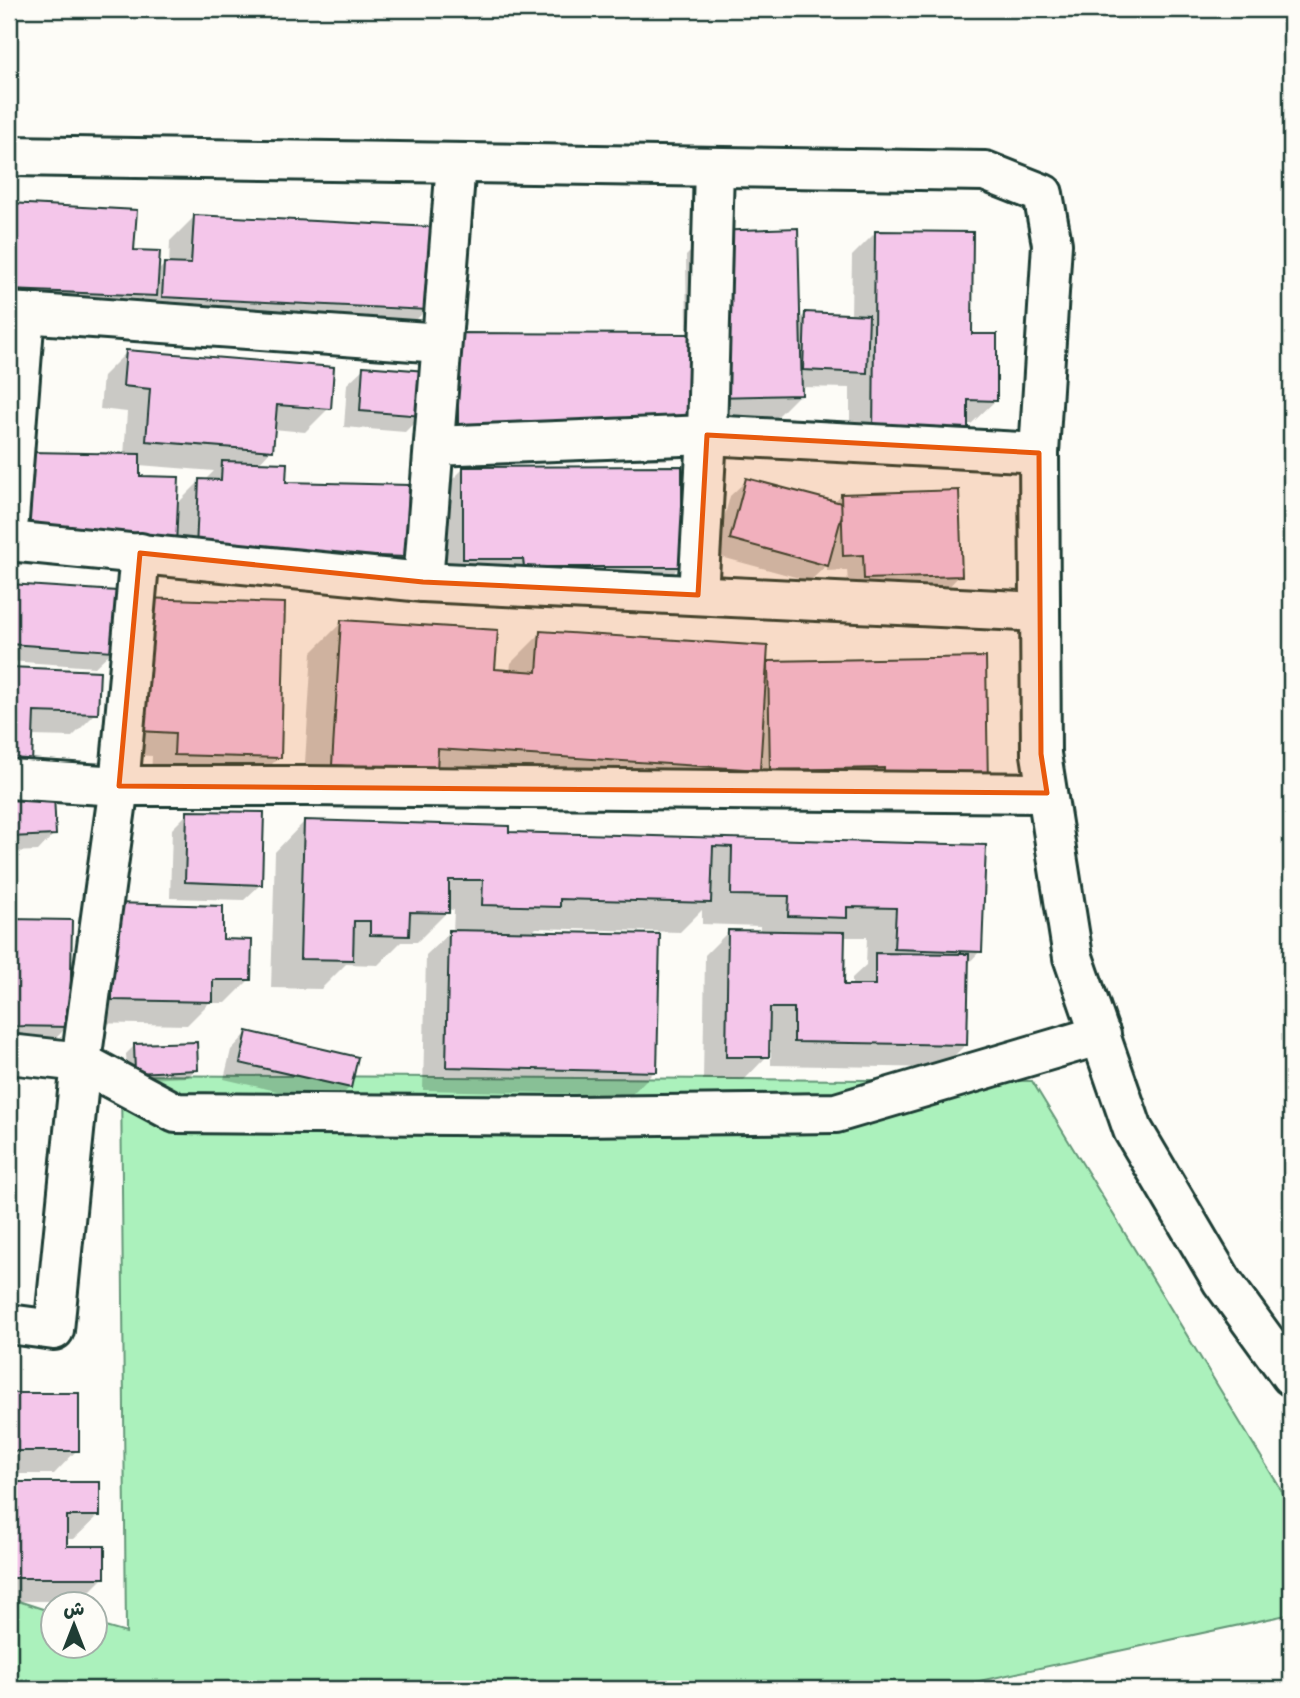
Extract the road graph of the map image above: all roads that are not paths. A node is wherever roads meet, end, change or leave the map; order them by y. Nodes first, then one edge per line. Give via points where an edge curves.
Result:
1 (9, 156) edge
2 (456, 163) junction
3 (714, 167) junction
4 (17, 313) edge
5 (441, 343) junction
6 (707, 435) junction
7 (434, 446) junction
8 (1039, 453) junction
9 (9, 519) edge
10 (9, 541) edge
11 (140, 553) junction
12 (423, 582) junction
13 (698, 595) junction
14 (1040, 612) junction
15 (9, 779) edge
16 (119, 786) junction
17 (1047, 793) junction
18 (1101, 1035) junction
19 (9, 1054) edge
20 (80, 1062) junction
21 (9, 1325) edge
22 (1291, 1376) edge

1 - 2 street
2 - 3 street
2 - 5 street
3 - 6 street
3 - 8 street via 985,171 1043,194 1052,244
4 - 5 street
4 - 9 street
5 - 7 street
6 - 7 street
6 - 8 street
6 - 13 street
7 - 12 street
8 - 14 street
10 - 11 street
11 - 12 street
11 - 16 street
12 - 13 street
13 - 14 street
14 - 17 street via 1041,754
15 - 16 street
16 - 17 street
16 - 20 street
17 - 18 street via 1073,957
18 - 20 street via 836,1113 176,1113
18 - 22 street via 1133,1130 1222,1281
19 - 20 street
20 - 21 street via 54,1330

